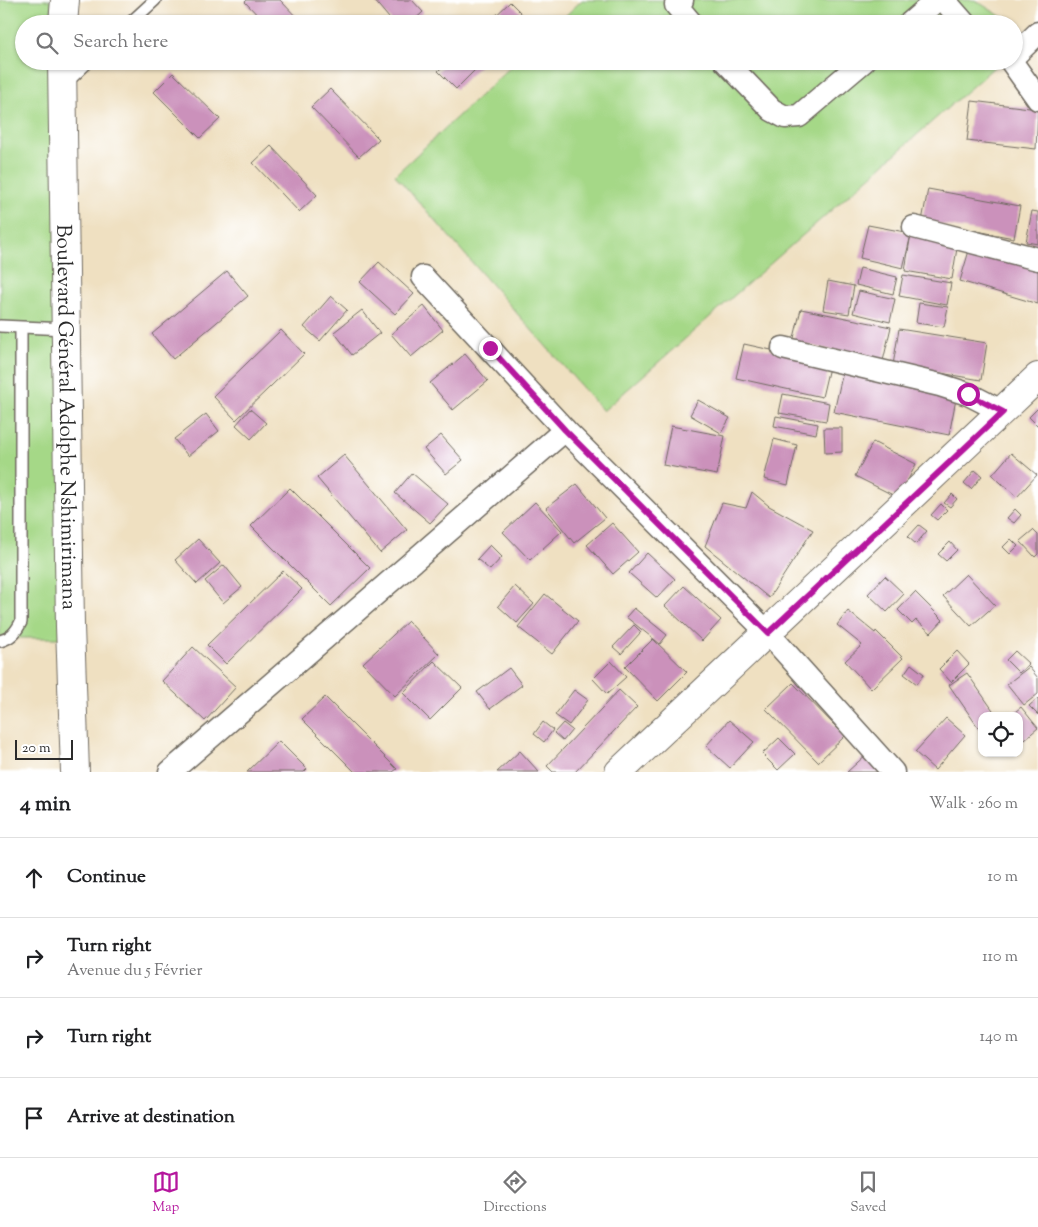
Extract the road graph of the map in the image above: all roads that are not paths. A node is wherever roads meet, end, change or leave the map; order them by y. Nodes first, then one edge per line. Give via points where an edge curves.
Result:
1 (65, 0) edge
2 (155, 0) edge
3 (937, 0) edge
4 (944, 0) edge
5 (676, 2) edge
6 (64, 15) edge
7 (139, 15) edge
8 (685, 15) edge
9 (920, 15) edge
10 (957, 15) edge
11 (1038, 34) edge
12 (1023, 48) edge
13 (62, 70) edge
14 (80, 70) edge
15 (734, 70) edge
16 (853, 70) edge
17 (1017, 70) edge
18 (61, 88) junction
19 (1038, 99) edge
20 (914, 227) dead end
21 (1038, 259) edge
22 (423, 277) dead end
23 (0, 326) edge
24 (21, 328) junction
25 (66, 329) junction
26 (783, 348) dead end
27 (1038, 378) edge
28 (1003, 412) junction
29 (565, 430) junction
30 (768, 633) junction
31 (0, 641) edge
32 (75, 772) edge
33 (170, 772) edge
34 (619, 772) edge
35 (893, 772) edge

1 - 6 main road
2 - 7 lane
3 - 9 street
4 - 10 street
5 - 8 street
11 - 12 street
13 - 18 main road, Boulevard Général Adolphe Nshimirimana
14 - 18 lane
15 - 16 street via 772,110 785,117 799,116
17 - 19 street
18 - 25 main road, Boulevard Général Adolphe Nshimirimana
20 - 21 street
22 - 29 street
23 - 24 lane
24 - 25 lane
24 - 31 lane via 21,622 9,638
25 - 32 main road, Boulevard Général Adolphe Nshimirimana
26 - 28 street via 940,384
27 - 28 main road
28 - 30 main road
29 - 30 street
29 - 33 street
30 - 34 main road
30 - 35 street

